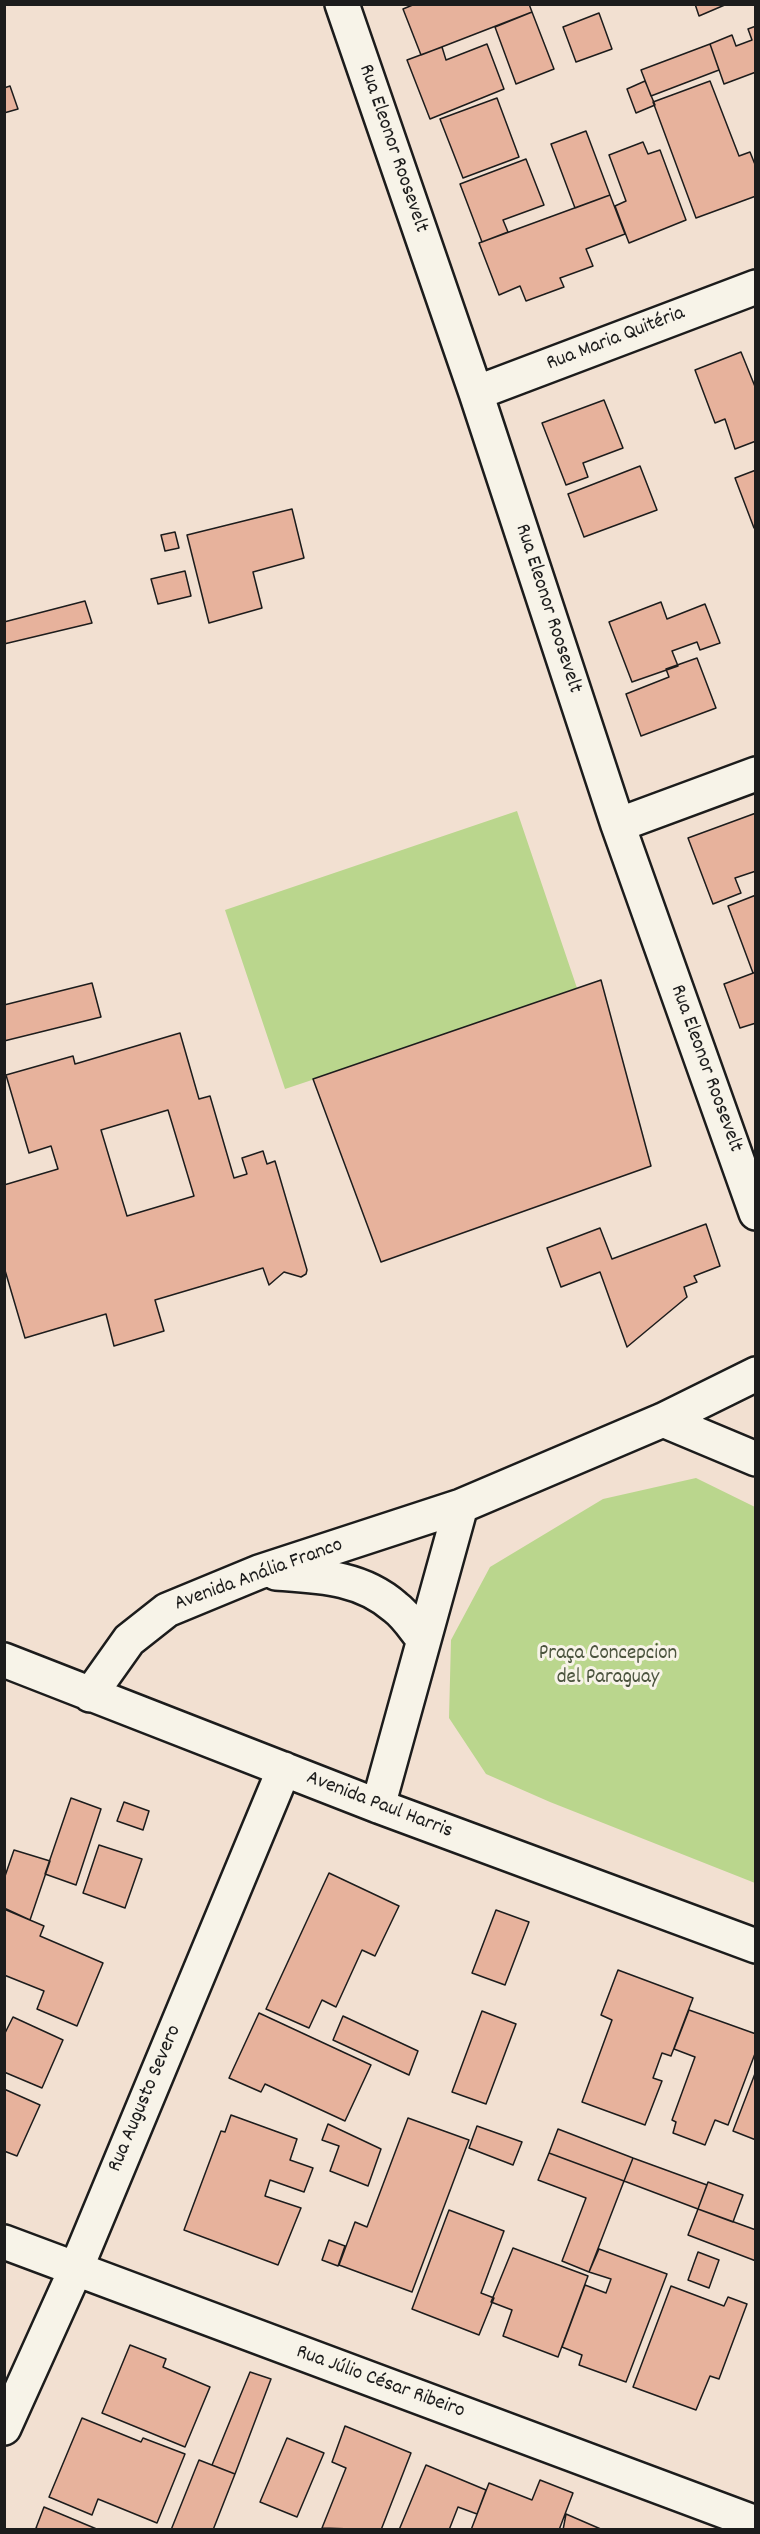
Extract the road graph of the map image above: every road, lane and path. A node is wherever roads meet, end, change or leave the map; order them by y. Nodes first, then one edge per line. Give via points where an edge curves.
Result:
1 (342, 4) edge
2 (756, 288) edge
3 (476, 393) junction
4 (756, 774) edge
5 (618, 825) junction
6 (756, 1213) edge
7 (756, 1374) edge
8 (663, 1420) junction
9 (756, 1459) edge
10 (460, 1506) junction
11 (259, 1572) junction
12 (423, 1639) junction
13 (4, 1660) edge
14 (90, 1695) junction
15 (284, 1769) junction
16 (378, 1806) junction
17 (756, 1946) edge
18 (4, 2242) edge
19 (75, 2271) junction
20 (4, 2428) edge
21 (756, 2523) edge

1 - 3 street, Rua Eleonor Roosevelt
2 - 3 street, Rua Maria Quitéria
3 - 5 street, Rua Eleonor Roosevelt
4 - 5 street
5 - 6 street, Rua Eleonor Roosevelt
7 - 8 street, Avenida Anália Franco
8 - 9 street
8 - 10 street, Avenida Anália Franco
10 - 11 street, Avenida Anália Franco
10 - 12 street
11 - 12 street via 329,1576 367,1588 396,1607
11 - 14 street, Avenida Anália Franco via 167,1610 129,1640
12 - 16 street
13 - 14 street, Avenida Paul Harris
14 - 15 street, Avenida Paul Harris
15 - 16 street, Avenida Paul Harris
15 - 19 street, Rua Augusto Severo
16 - 17 street, Avenida Paul Harris
18 - 19 street, Rua Júlio César Ribeiro
19 - 20 street, Rua Augusto Severo
19 - 21 street, Rua Júlio César Ribeiro

